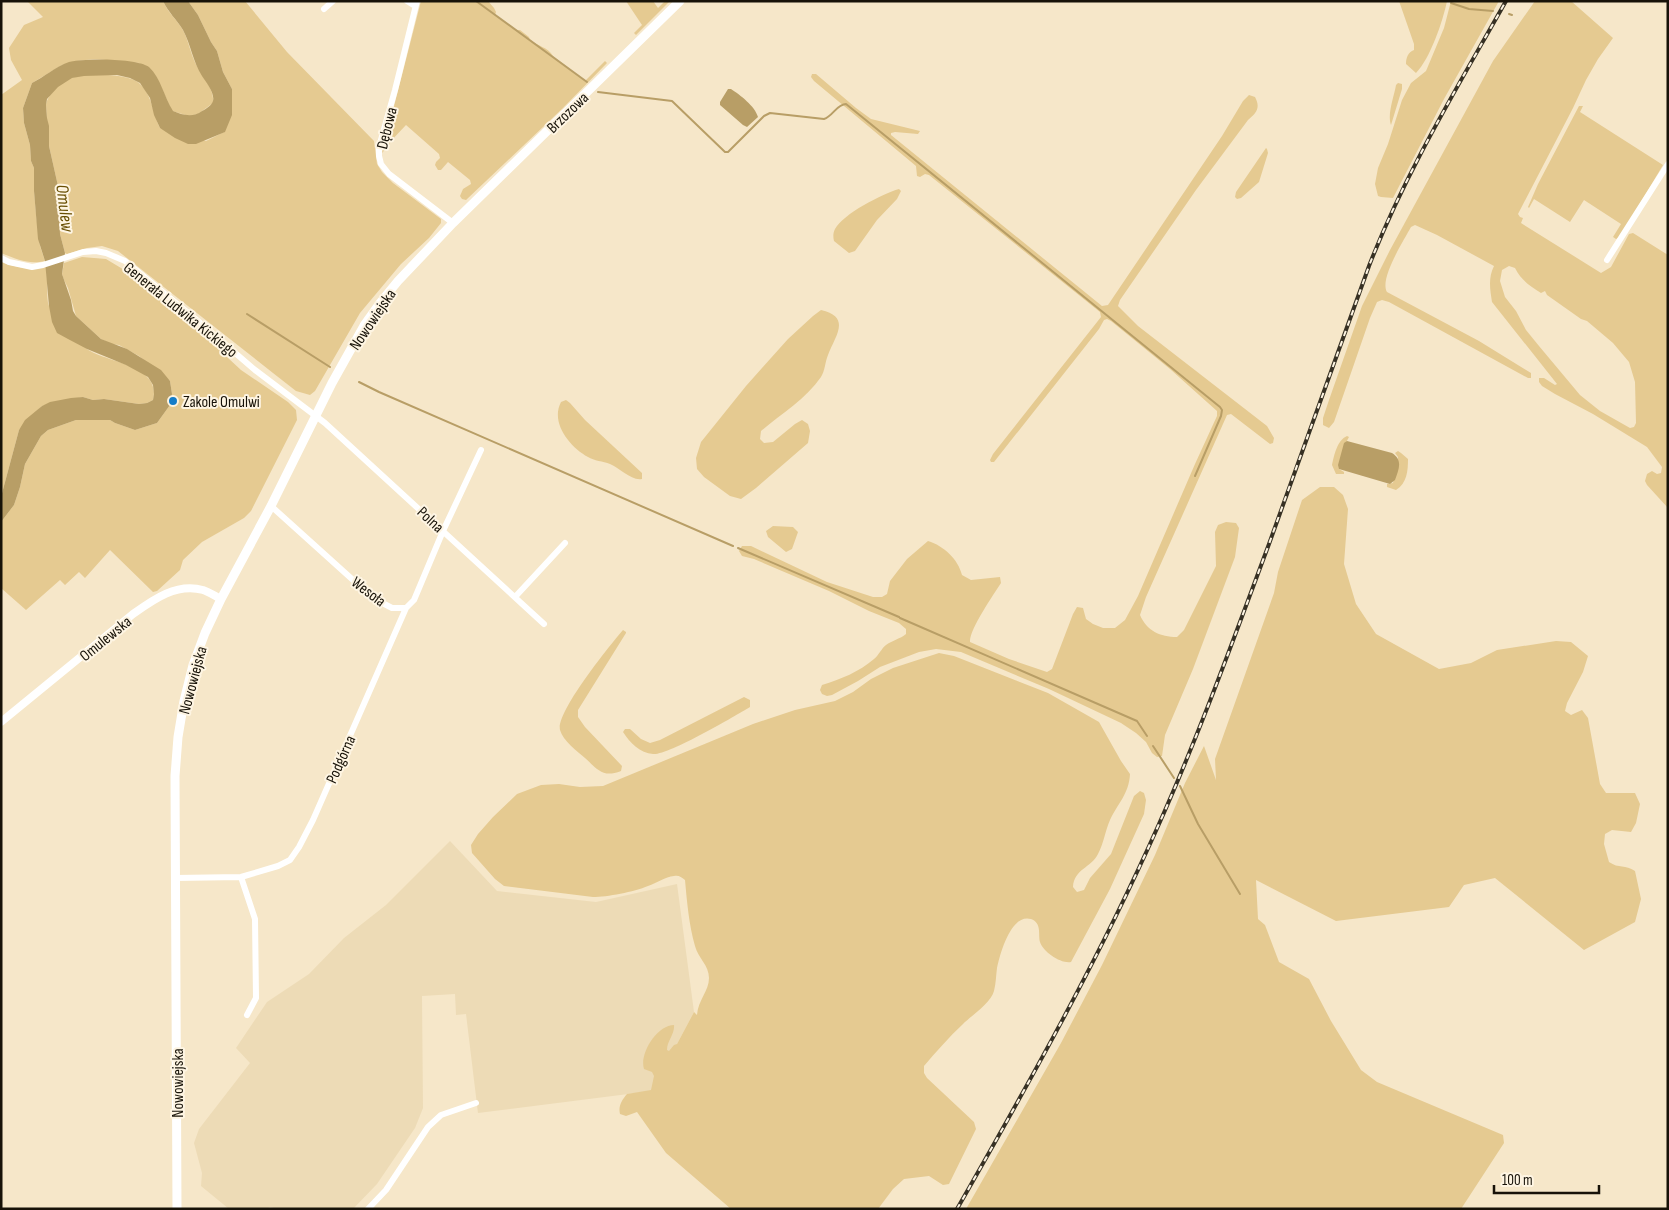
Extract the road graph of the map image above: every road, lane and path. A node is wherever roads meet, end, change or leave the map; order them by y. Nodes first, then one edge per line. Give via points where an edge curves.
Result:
1 (333, 1) edge
2 (406, 1) edge
3 (680, 1) edge
4 (416, 4) edge
5 (324, 9) dead end
6 (1668, 164) edge
7 (453, 223) junction
8 (1, 258) edge
9 (1607, 260) dead end
10 (316, 416) junction
11 (481, 450) dead end
12 (271, 506) junction
13 (443, 531) junction
14 (565, 543) dead end
15 (515, 597) junction
16 (221, 599) junction
17 (406, 608) junction
18 (544, 624) dead end
19 (1, 722) edge
20 (241, 877) junction
21 (175, 878) junction
22 (247, 1014) dead end
23 (476, 1103) dead end
24 (177, 1209) edge
25 (368, 1209) edge

1 - 5 street
2 - 4 street
3 - 7 main road, Brzozowa
4 - 7 street, Dębowa via 379,156 384,168 394,178
6 - 9 street
7 - 10 main road, Nowowiejska via 398,281 365,324
8 - 10 street, Generała Ludwika Kickiego via 32,267 96,251 125,261 255,370
10 - 12 main road, Nowowiejska
10 - 13 street, Polna
11 - 13 street, Wesoła
12 - 16 main road, Nowowiejska
12 - 17 street, Wesoła via 373,598 392,608
13 - 15 street, Polna
13 - 17 street, Wesoła via 414,600
14 - 15 street
15 - 18 street, Polna
16 - 19 street, Omulewska via 204,590 190,588 175,590 153,600
16 - 21 main road, Nowowiejska via 193,665 180,720 175,776
17 - 20 street, Podgórna via 299,847 290,860
20 - 21 street, Podgórna
20 - 22 street via 255,919 256,998
21 - 24 main road, Nowowiejska
23 - 25 street via 441,1115 428,1127 386,1190

